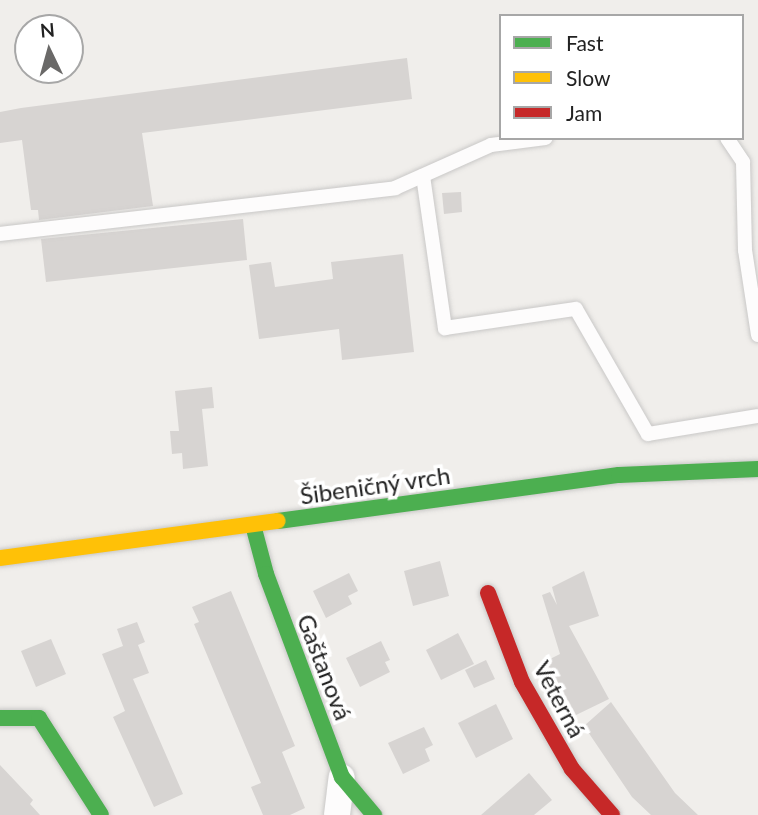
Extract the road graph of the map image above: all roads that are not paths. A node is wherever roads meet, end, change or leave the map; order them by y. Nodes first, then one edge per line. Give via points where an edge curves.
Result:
1 (530, 140) edge
2 (728, 140) edge
3 (423, 176) junction
4 (0, 234) edge
5 (758, 335) edge
6 (758, 416) edge
7 (758, 469) edge
8 (253, 525) junction
9 (0, 558) edge
10 (488, 593) dead end
11 (0, 718) edge
12 (342, 777) junction
13 (101, 815) edge
14 (337, 815) edge
15 (374, 815) edge
16 (612, 815) edge

1 - 3 lane via 491,145
2 - 5 lane via 743,162 745,250
3 - 4 lane via 394,188
3 - 6 lane via 445,328 576,309 648,434
7 - 8 street, Šibeničný vrch via 619,475
8 - 9 street, Šibeničný vrch
8 - 12 street, Gaštanová via 266,574
10 - 16 street, Veterná via 522,682 572,769
11 - 13 street via 39,718
12 - 14 street
12 - 15 street, Gaštanová

